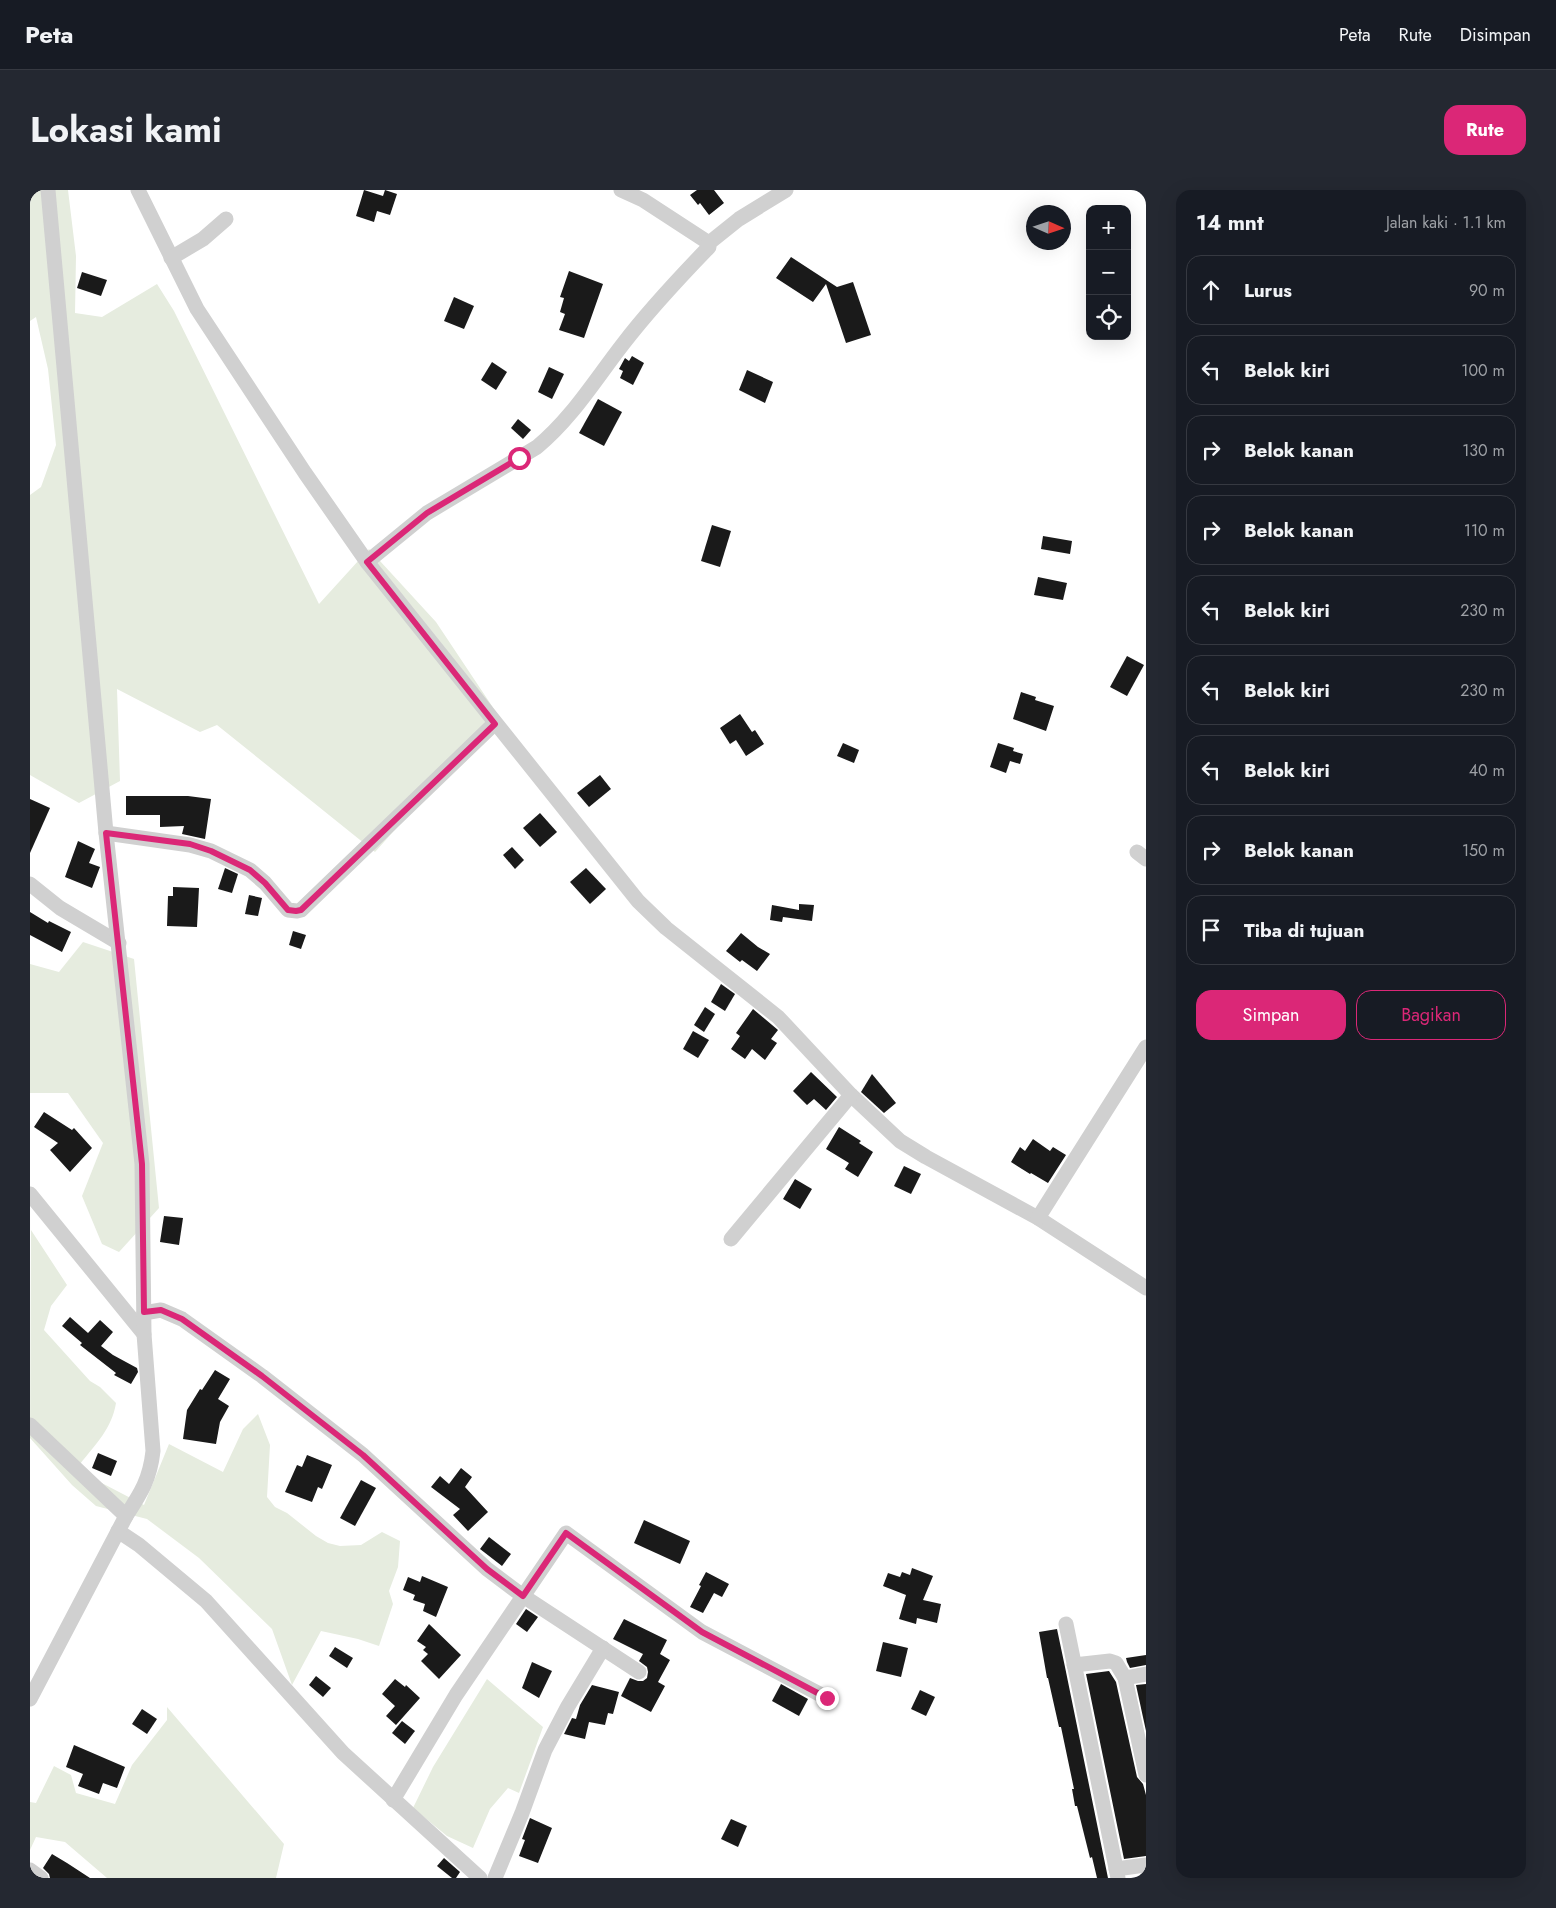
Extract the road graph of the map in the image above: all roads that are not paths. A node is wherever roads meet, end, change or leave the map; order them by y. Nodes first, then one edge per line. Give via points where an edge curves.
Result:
1 (48, 190) edge
2 (138, 190) edge
3 (621, 190) edge
4 (786, 190) edge
5 (226, 219) dead end
6 (709, 243) junction
7 (171, 258) junction
8 (367, 562) junction
9 (495, 724) junction
10 (106, 833) junction
11 (30, 884) edge
12 (118, 943) junction
13 (1146, 1047) edge
14 (851, 1095) junction
15 (30, 1194) edge
16 (1038, 1218) junction
17 (731, 1239) dead end
18 (1146, 1288) edge
19 (144, 1312) junction
20 (144, 1334) junction
21 (30, 1425) edge
22 (126, 1516) junction
23 (118, 1530) junction
24 (523, 1596) junction
25 (1066, 1624) dead end
26 (603, 1648) junction
27 (1074, 1666) junction
28 (640, 1672) dead end
29 (1146, 1674) edge
30 (1125, 1678) junction
31 (31, 1695) edge
32 (827, 1698) dead end
33 (1146, 1775) edge
34 (393, 1800) junction
35 (1146, 1865) edge
36 (30, 1870) edge
37 (1117, 1874) edge
38 (41, 1878) edge
39 (480, 1878) edge
40 (495, 1878) edge

1 - 10 street
2 - 7 street
3 - 6 street via 643,200
4 - 6 street via 739,219
5 - 7 street via 203,239
6 - 8 street via 709,247 672,284 623,343 580,402 549,437 427,513
7 - 8 street via 197,310
8 - 9 street
9 - 10 street via 301,910 288,910 250,870 211,851 190,844
9 - 14 street via 638,901 666,928 778,1017
10 - 12 street
11 - 12 street via 60,908
12 - 19 street via 142,1164
13 - 16 street
14 - 16 street via 886,1130 911,1149
14 - 17 street
15 - 20 street
16 - 18 street
19 - 20 street
19 - 24 street via 161,1310 182,1319 262,1376 363,1455 487,1569
20 - 22 street via 152,1438 151,1469 144,1489
21 - 22 street
22 - 23 street
23 - 31 street
23 - 34 street via 206,1601 343,1754
24 - 26 street
24 - 32 street via 566,1533 702,1632
24 - 34 street via 456,1695
25 - 27 street
26 - 28 street
26 - 40 street via 545,1750
27 - 30 street via 1113,1661
27 - 37 street
29 - 30 street
30 - 33 street
34 - 39 street
35 - 37 street
36 - 38 street

